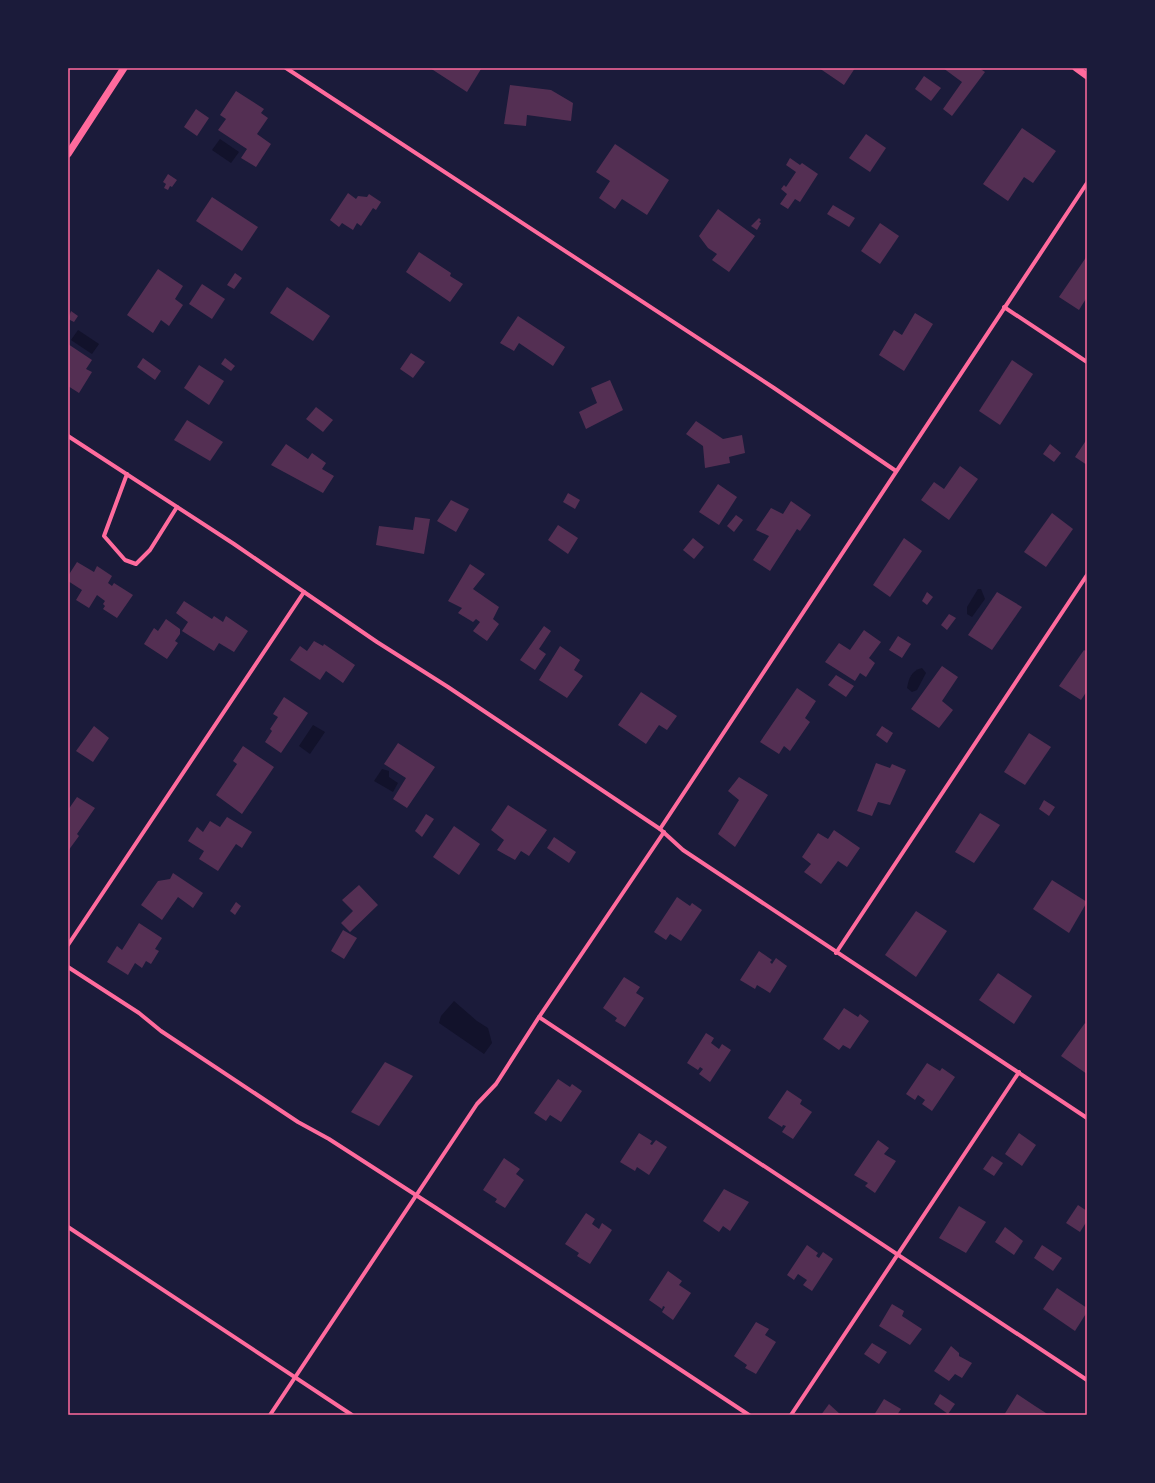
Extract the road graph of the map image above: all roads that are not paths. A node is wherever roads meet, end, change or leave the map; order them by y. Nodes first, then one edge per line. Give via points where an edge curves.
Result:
1 (124, 68) edge
2 (286, 68) edge
3 (1076, 68) edge
4 (1087, 76) edge
5 (68, 154) edge
6 (1087, 184) edge
7 (1004, 307) junction
8 (1087, 362) edge
9 (68, 436) edge
10 (896, 471) junction
11 (127, 474) junction
12 (177, 507) junction
13 (1087, 576) edge
14 (304, 592) junction
15 (660, 828) junction
16 (664, 832) junction
17 (68, 945) edge
18 (836, 953) junction
19 (68, 967) edge
20 (539, 1017) junction
21 (1019, 1072) junction
22 (1087, 1118) edge
23 (416, 1195) junction
24 (68, 1227) edge
25 (897, 1254) junction
26 (295, 1376) junction
27 (1087, 1380) edge
28 (270, 1415) edge
29 (352, 1415) edge
30 (749, 1415) edge
31 (791, 1415) edge

1 - 5 street
2 - 10 street via 774,388
3 - 4 street
6 - 7 street
7 - 8 street
7 - 10 street
9 - 11 street
10 - 15 street
11 - 12 street
11 - 12 street via 104,536 125,560 136,564 150,550
12 - 14 street
13 - 18 street
14 - 15 street
14 - 17 street
15 - 16 street
16 - 18 street via 683,850
16 - 20 street
18 - 21 street
19 - 23 street via 298,1122
20 - 23 street via 496,1084 477,1104
20 - 25 street
21 - 22 street
21 - 25 street
23 - 26 street
23 - 30 street
24 - 26 street
25 - 27 street
25 - 31 street
26 - 28 street
26 - 29 street

